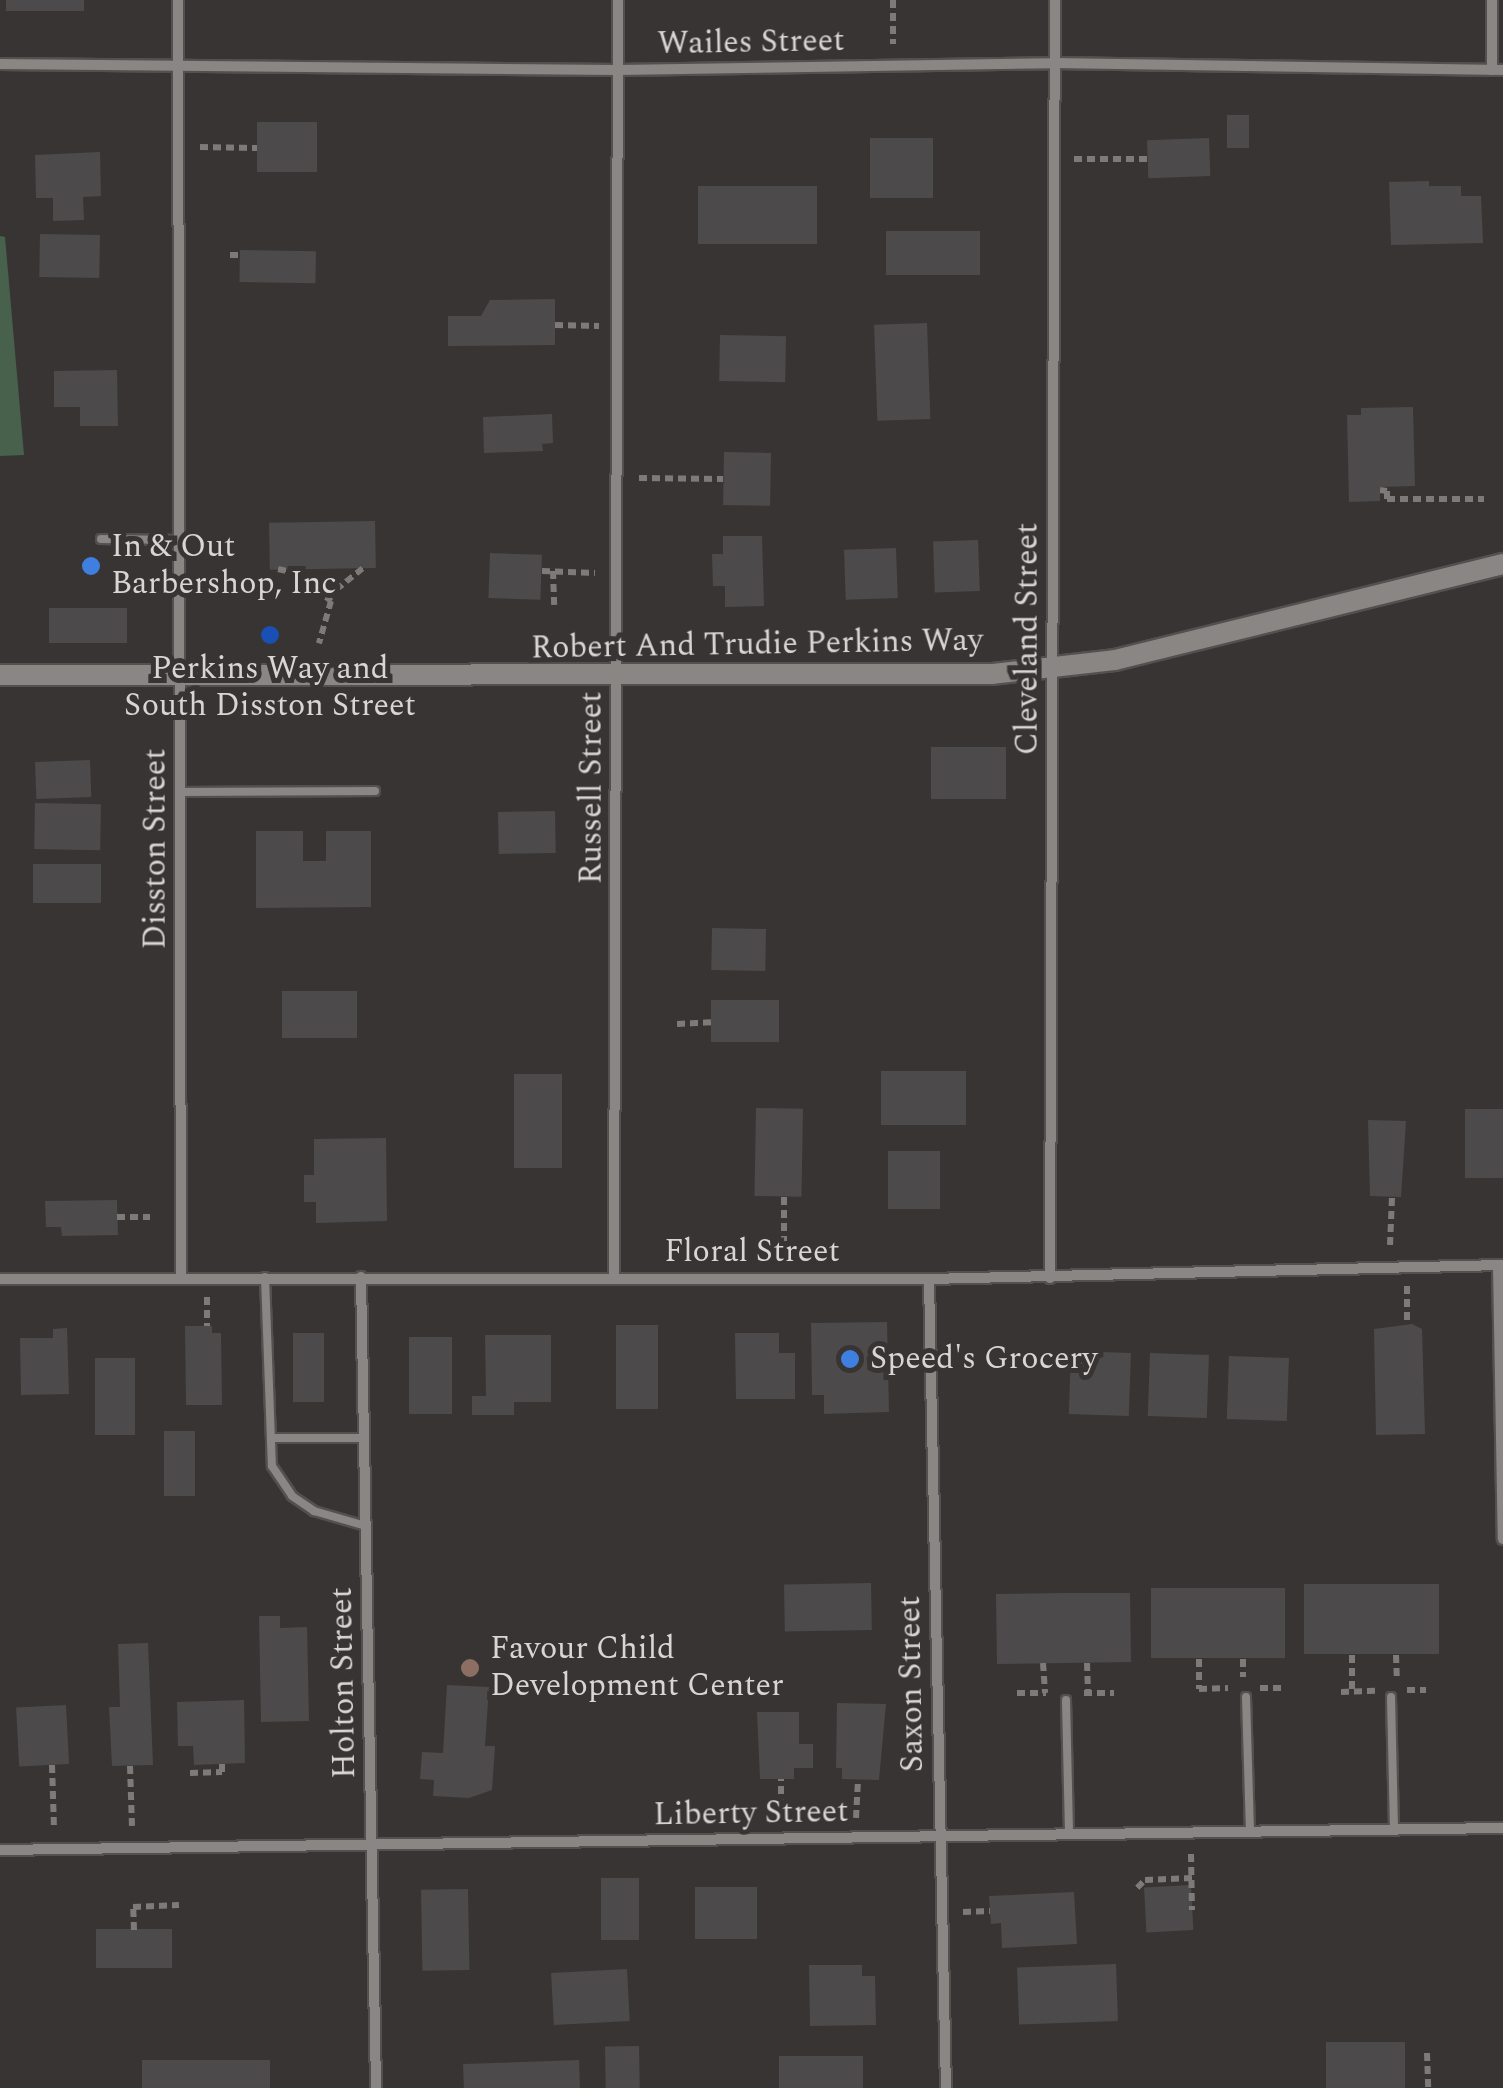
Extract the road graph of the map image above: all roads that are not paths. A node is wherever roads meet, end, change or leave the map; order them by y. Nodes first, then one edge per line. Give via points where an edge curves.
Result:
1 (178, 0) edge
2 (618, 0) edge
3 (1055, 0) edge
4 (1492, 0) edge
5 (1054, 63) junction
6 (0, 64) edge
7 (178, 64) junction
8 (618, 70) junction
9 (1498, 70) edge
10 (100, 539) dead end
11 (181, 540) junction
12 (1503, 564) edge
13 (1053, 668) junction
14 (0, 675) edge
15 (181, 676) junction
16 (618, 677) junction
17 (181, 792) junction
18 (375, 792) dead end
19 (1501, 1265) edge
20 (266, 1277) junction
21 (362, 1277) junction
22 (614, 1277) junction
23 (181, 1278) junction
24 (1050, 1278) junction
25 (0, 1279) edge
26 (929, 1279) junction
27 (271, 1438) junction
28 (364, 1438) junction
29 (366, 1526) junction
30 (1503, 1539) edge
31 (1394, 1694) road end
32 (1246, 1698) dead end
33 (1066, 1700) dead end
34 (1503, 1828) edge
35 (1394, 1830) junction
36 (1250, 1832) junction
37 (1069, 1835) junction
38 (940, 1836) junction
39 (372, 1844) junction
40 (0, 1850) edge
41 (376, 2088) edge
42 (946, 2088) edge

1 - 7 street, Disston Street
2 - 8 street, Russell Street
3 - 5 street, Cleveland Street
4 - 9 street
5 - 8 street, Wailes Street
5 - 9 street, Wailes Street
5 - 13 street, Cleveland Street
6 - 7 street, Wailes Street
7 - 8 street, Wailes Street
7 - 11 street, Disston Street
8 - 16 street, Russell Street
10 - 11 lane
11 - 15 street, Disston Street
12 - 13 street, Robert And Trudie Perkins Way via 1115,660
13 - 16 street, Robert And Trudie Perkins Way
13 - 24 street, Cleveland Street
14 - 15 street, Robert And Trudie Perkins Way
15 - 16 street, Robert And Trudie Perkins Way
15 - 17 street, Disston Street
16 - 22 street, Russell Street
17 - 18 lane
17 - 23 street, Disston Street
19 - 24 street, Floral Street
19 - 30 street
20 - 21 street, Floral Street
20 - 23 street, Floral Street
20 - 27 lane
21 - 22 street, Floral Street
21 - 28 street, Holton Street
22 - 26 street, Floral Street
23 - 25 street, Floral Street
24 - 26 street, Floral Street
26 - 38 street, Saxon Street
27 - 28 lane
27 - 29 lane via 272,1466 292,1496 314,1511
28 - 29 street, Holton Street
29 - 39 street, Holton Street
31 - 35 lane
32 - 36 lane
33 - 37 lane
34 - 35 street, Liberty Street
35 - 36 street, Liberty Street
36 - 37 street, Liberty Street
37 - 38 street, Liberty Street
38 - 39 street, Liberty Street
38 - 42 street, Saxon Street
39 - 40 street, Liberty Street
39 - 41 street, Holton Street

